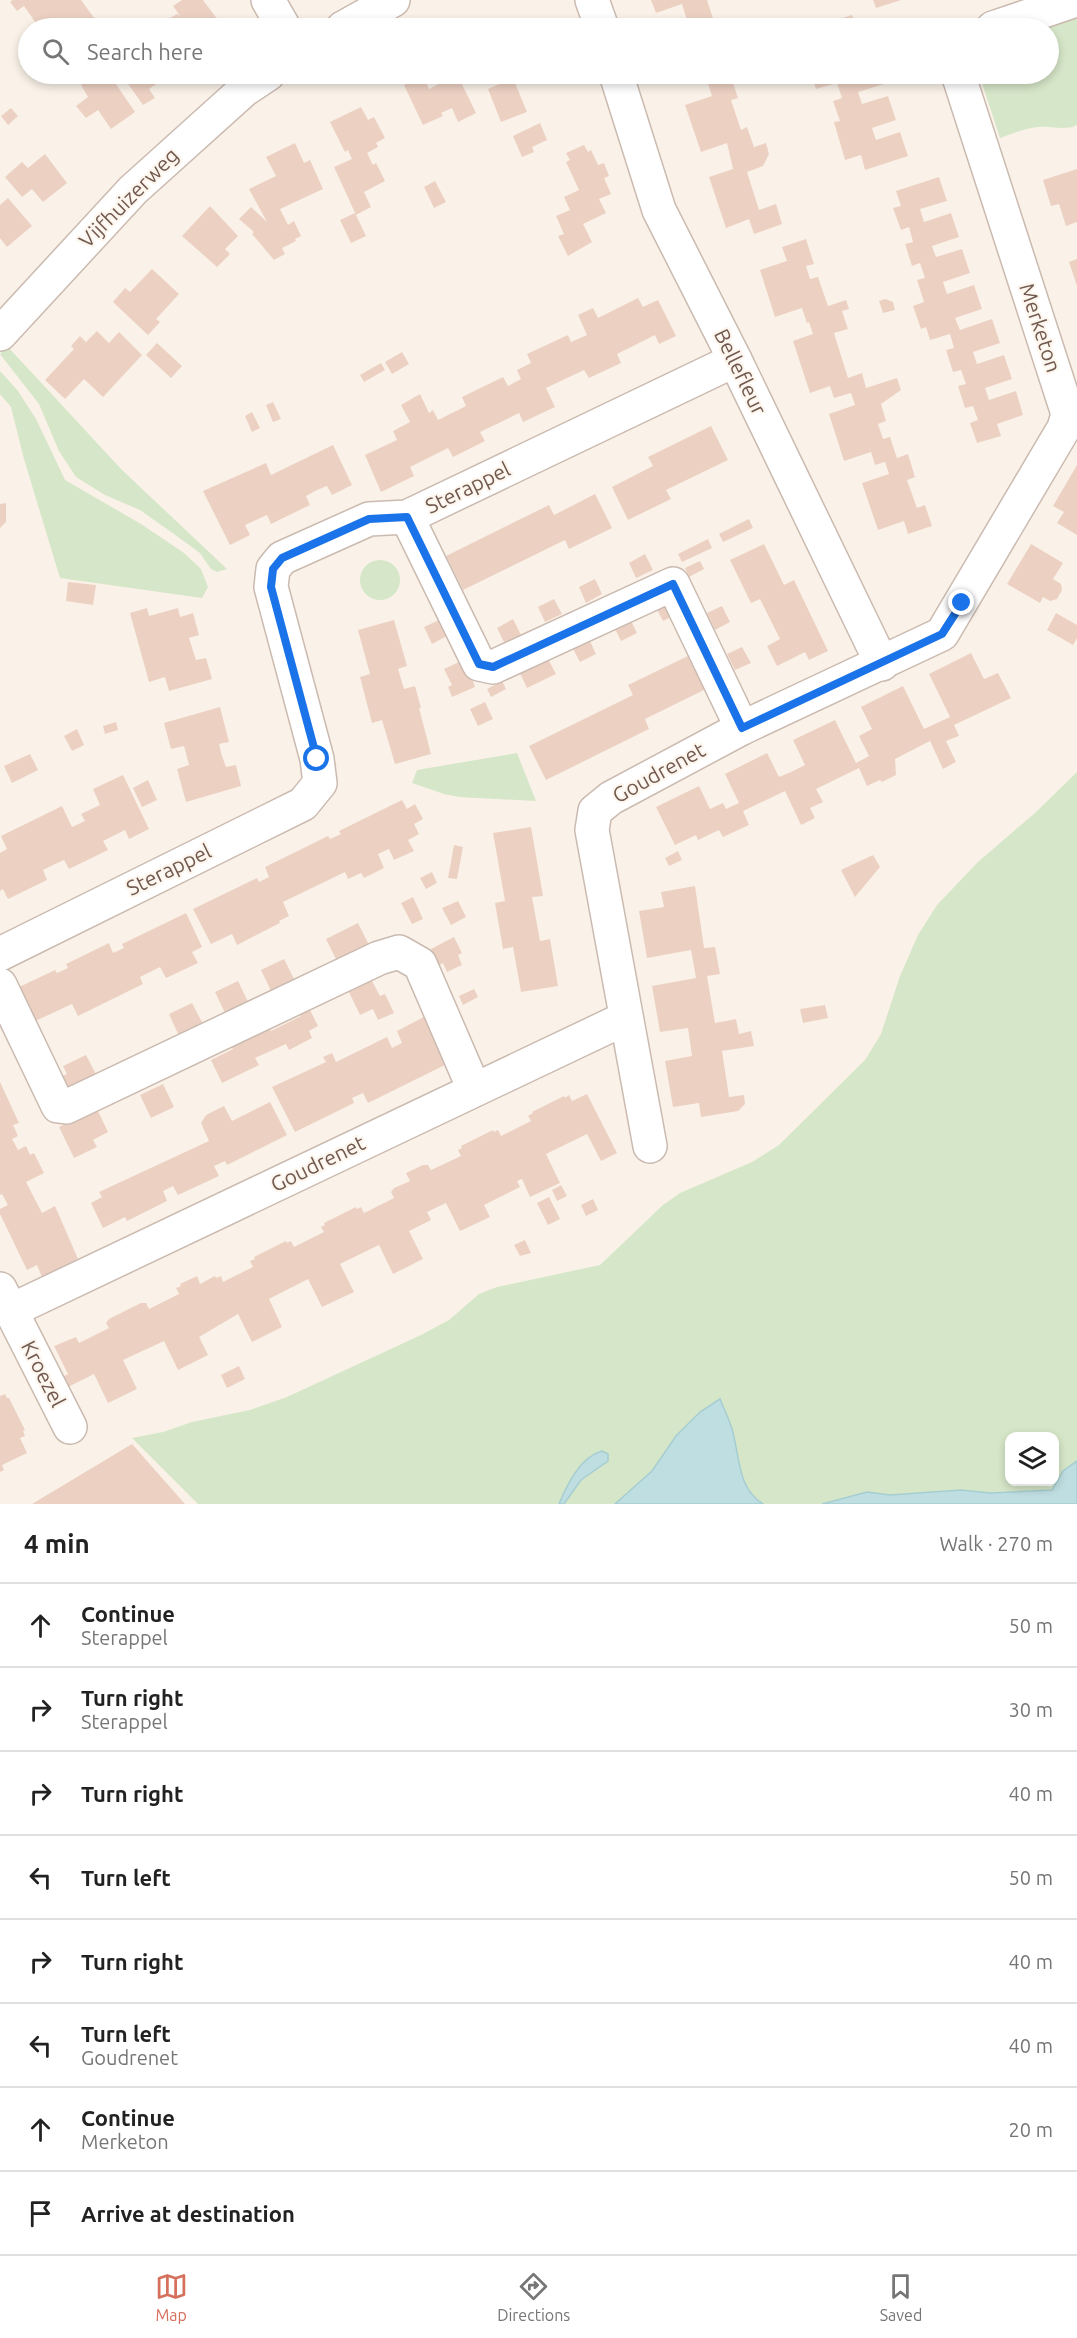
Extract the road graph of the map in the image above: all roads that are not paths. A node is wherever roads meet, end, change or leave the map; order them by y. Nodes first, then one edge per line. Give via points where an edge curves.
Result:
1 (268, 0) edge
2 (393, 0) edge
3 (592, 0) edge
4 (1076, 0) edge
5 (278, 18) edge
6 (361, 18) edge
7 (598, 18) edge
8 (1023, 18) edge
9 (253, 84) edge
10 (619, 84) edge
11 (961, 84) edge
12 (0, 334) edge
13 (735, 360) junction
14 (407, 517) junction
15 (882, 664) junction
16 (742, 728) junction
17 (0, 954) edge
18 (0, 985) edge
19 (626, 1018) junction
20 (474, 1089) junction
21 (650, 1146) dead end
22 (5, 1300) edge
23 (70, 1427) dead end

1 - 5 street
2 - 6 street
3 - 7 street
4 - 8 street
9 - 12 street, Vijfhuizerweg via 133,190
10 - 13 street, Bellefleur via 659,210
11 - 15 street, Merketon via 1068,414 1064,428 942,634
13 - 14 street, Sterappel
13 - 15 street, Bellefleur
14 - 16 street via 479,664 493,667 673,584
14 - 17 street, Sterappel via 369,519 282,558 273,569 271,587 318,767 320,783 303,804
15 - 16 street, Goudrenet
16 - 19 street, Goudrenet via 611,798 595,811 592,830
18 - 20 street via 58,1106 66,1107 379,958 399,952 420,964
19 - 20 street, Goudrenet
19 - 21 street, Goudrenet
20 - 22 street, Goudrenet
22 - 23 street, Kroezel

